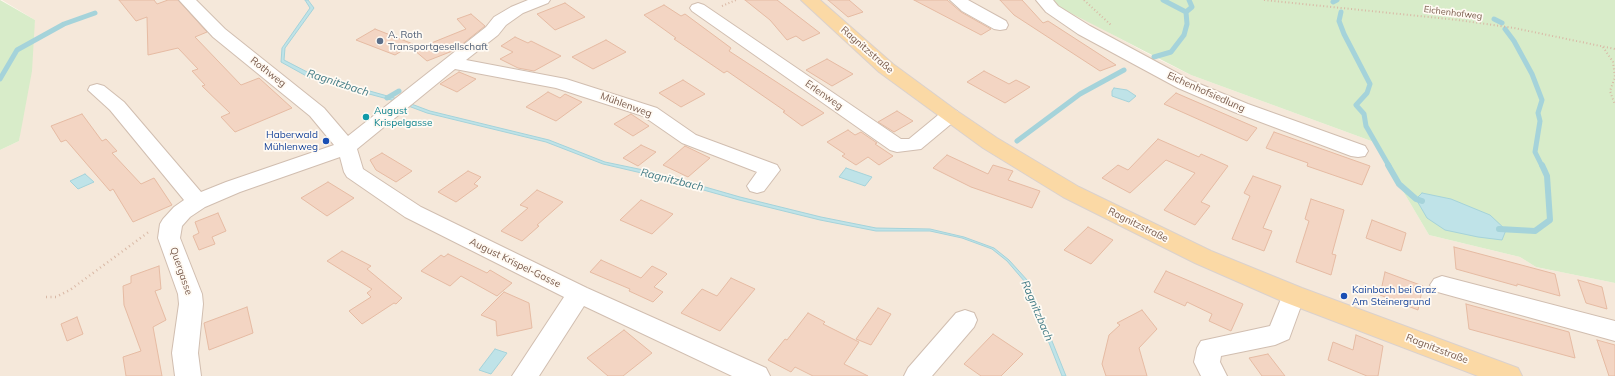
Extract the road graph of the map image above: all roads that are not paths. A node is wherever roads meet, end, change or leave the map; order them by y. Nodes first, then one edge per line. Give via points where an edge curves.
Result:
1 (186, 0) edge
2 (542, 0) edge
3 (809, 0) edge
4 (958, 0) edge
5 (1044, 0) edge
6 (698, 8) dead end
7 (1000, 25) dead end
8 (451, 63) junction
9 (97, 90) dead end
10 (950, 115) junction
11 (347, 147) junction
12 (1358, 151) dead end
13 (757, 186) dead end
14 (197, 202) junction
15 (1442, 285) dead end
16 (579, 294) junction
17 (1294, 295) junction
18 (965, 320) dead end
19 (1615, 332) edge
20 (188, 376) edge
21 (525, 376) edge
22 (757, 376) edge
23 (917, 376) edge
24 (1214, 376) edge
25 (1508, 376) edge

1 - 11 street, Rothweg via 219,33 317,112
2 - 8 street via 517,10 500,21 492,31
3 - 10 main road, Ragnitzstraße via 886,68
4 - 7 street
5 - 12 street, Eichenhofsiedlung via 1052,9 1084,30 1184,84
6 - 10 street, Erlenweg via 897,146 914,145
8 - 11 street
8 - 13 street, Mühlenweg via 560,83 650,112 689,139 770,170
9 - 14 street via 117,106
10 - 17 main road, Ragnitzstraße via 990,143 1071,192 1203,257
11 - 14 street
11 - 16 street, August Krispel-Gasse via 354,172 413,212
14 - 20 street, Quergasse via 182,212 171,224 169,238 190,294 185,353
15 - 19 street
16 - 21 street
16 - 22 street, August Krispel-Gasse
17 - 24 street via 1280,332 1210,348 1207,362
17 - 25 main road, Ragnitzstraße
18 - 23 street

